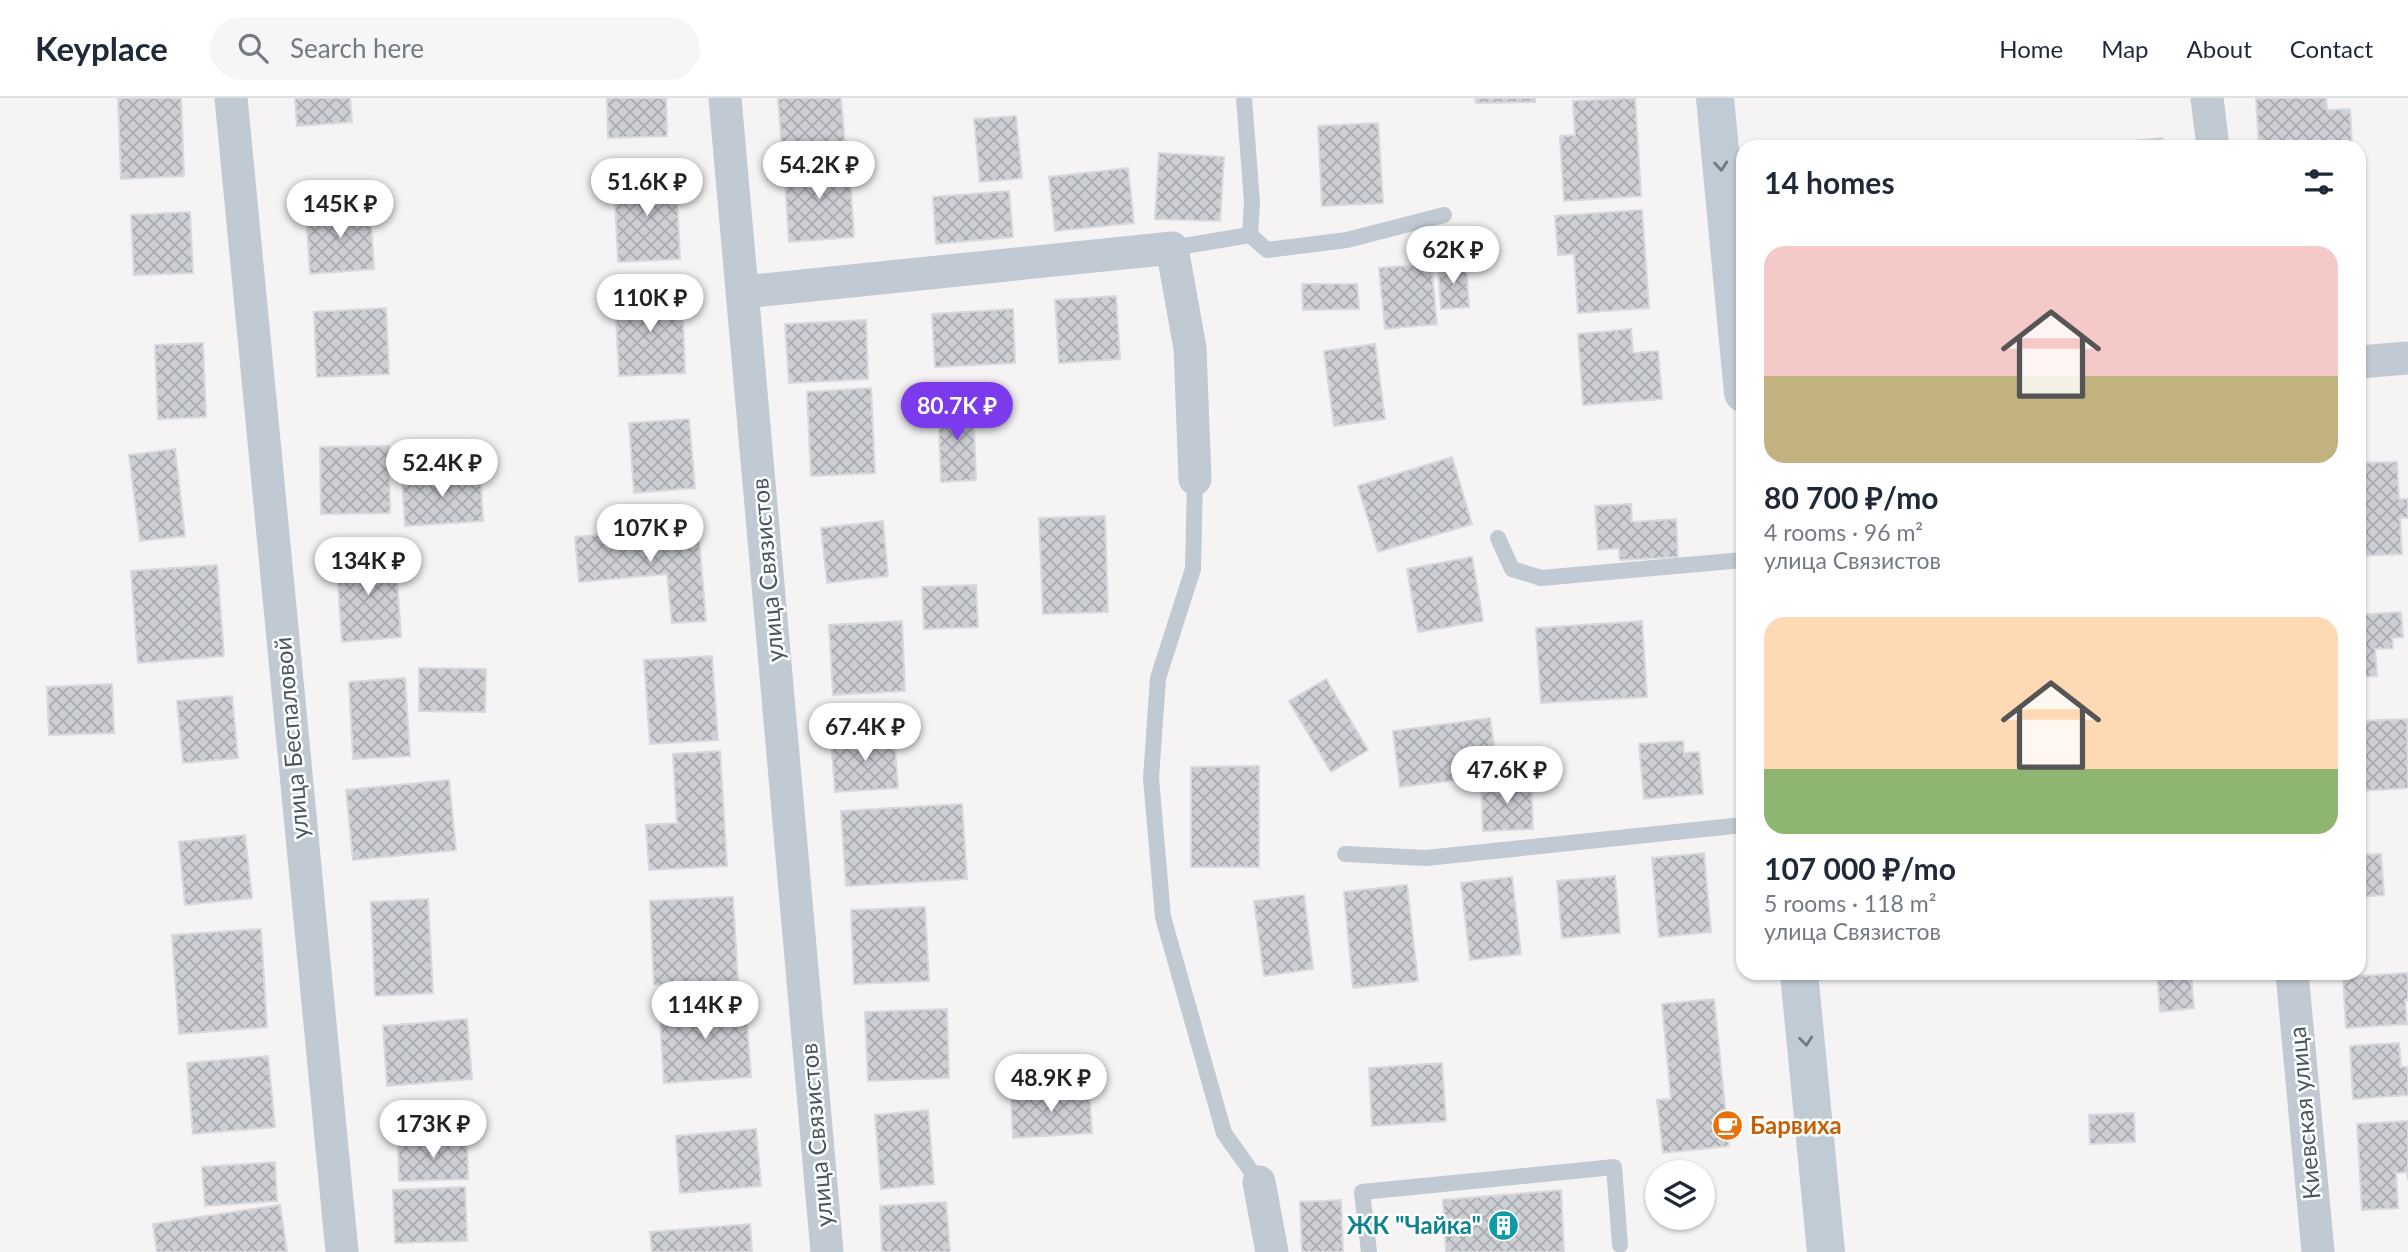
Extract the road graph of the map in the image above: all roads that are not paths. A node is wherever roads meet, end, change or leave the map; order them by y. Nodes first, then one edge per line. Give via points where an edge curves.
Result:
1 (231, 98) edge
2 (725, 98) edge
3 (1244, 98) edge
4 (1714, 98) edge
5 (2207, 98) edge
6 (2212, 140) edge
7 (1444, 215) dead end
8 (1250, 235) junction
9 (1172, 247) junction
10 (743, 292) junction
11 (1736, 322) edge
12 (2408, 358) edge
13 (2366, 361) edge
14 (1195, 478) joint
15 (1498, 538) dead end
16 (1736, 561) edge
17 (1736, 826) edge
18 (1345, 854) dead end
19 (1800, 980) edge
20 (2293, 980) edge
21 (1259, 1182) joint
22 (1624, 1250) edge
23 (342, 1252) edge
24 (827, 1252) edge
25 (1272, 1252) edge
26 (1368, 1252) edge
27 (1826, 1252) edge
28 (2318, 1252) edge

1 - 23 street, улица Беспаловой
2 - 10 street, улица Связистов
3 - 8 lane
4 -> 11 main road
5 - 6 street
7 - 8 lane via 1347,240 1267,250
8 - 9 lane
9 - 10 street
9 - 14 street via 1190,348
10 - 24 street, улица Связистов
12 - 13 street
14 - 21 lane via 1193,569 1158,678 1152,778 1163,917 1224,1133
15 - 16 lane via 1512,569 1541,578
17 - 18 lane via 1426,858
19 -> 27 main road
20 - 28 street, Киевская улица
21 - 25 street
22 - 26 lane via 1614,1167 1362,1192

